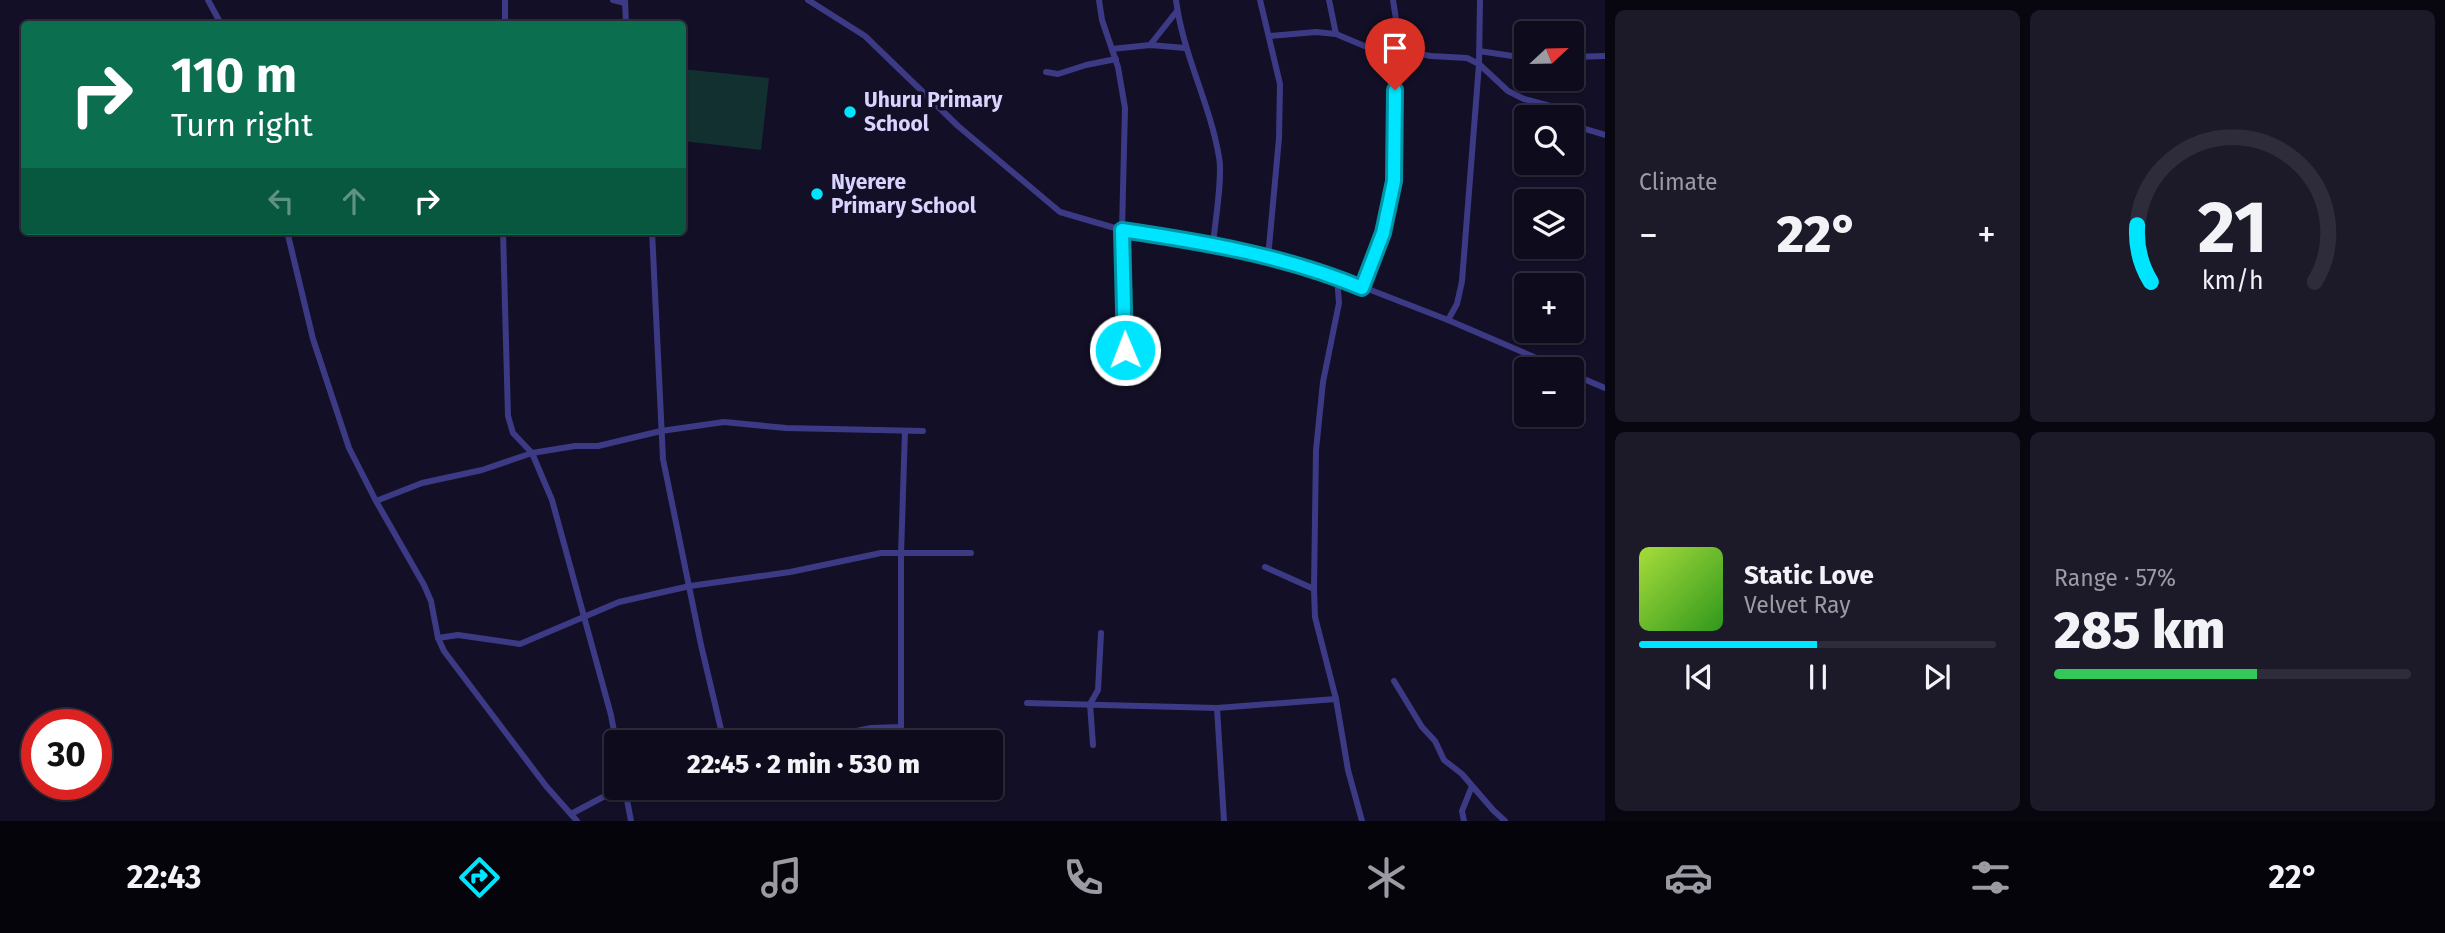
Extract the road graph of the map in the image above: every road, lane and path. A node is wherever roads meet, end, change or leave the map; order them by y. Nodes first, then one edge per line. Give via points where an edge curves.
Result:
1 (208, 0) edge
2 (505, 0) edge
3 (613, 0) edge
4 (808, 0) edge
5 (1099, 0) edge
6 (1176, 0) edge
7 (1260, 0) edge
8 (1329, 0) edge
9 (1393, 0) edge
10 (1480, 0) edge
11 (625, 2) edge
12 (1177, 11) junction
13 (219, 21) edge
14 (505, 21) edge
15 (626, 21) edge
16 (1336, 34) junction
17 (1269, 36) junction
18 (1150, 45) junction
19 (1112, 48) junction
20 (1185, 48) junction
21 (1401, 51) junction
22 (1479, 51) junction
23 (1391, 54) junction
24 (1514, 56) edge
25 (1605, 56) edge
26 (1584, 57) edge
27 (1116, 60) junction
28 (1479, 64) junction
29 (1046, 72) dead end
30 (1546, 105) edge
31 (1584, 129) edge
32 (1605, 135) edge
33 (1122, 230) junction
34 (288, 235) edge
35 (503, 235) edge
36 (652, 235) edge
37 (1213, 244) junction
38 (1268, 258) junction
39 (1337, 277) junction
40 (1362, 288) junction
41 (1448, 320) junction
42 (1125, 350) dead end
43 (1534, 357) edge
44 (1584, 378) edge
45 (1605, 388) edge
46 (905, 430) junction
47 (661, 431) junction
48 (923, 431) dead end
49 (532, 453) junction
50 (376, 501) junction
51 (971, 553) dead end
52 (901, 554) junction
53 (1265, 567) dead end
54 (690, 586) junction
55 (1314, 589) junction
56 (583, 617) junction
57 (1101, 633) dead end
58 (438, 638) junction
59 (1394, 681) dead end
60 (1336, 699) junction
61 (1027, 703) dead end
62 (1090, 705) junction
63 (1217, 708) junction
64 (614, 730) edge
65 (721, 730) edge
66 (861, 730) edge
67 (1093, 746) dead end
68 (1472, 786) junction
69 (604, 797) edge
70 (627, 800) edge
71 (571, 814) junction
72 (577, 821) edge
73 (631, 821) edge
74 (1224, 821) edge
75 (1362, 821) edge
76 (1464, 821) edge
77 (1505, 821) edge

1 - 13 street
2 - 14 street
3 - 11 street
4 - 33 street via 864,37 958,126 1060,212
5 - 19 street
6 - 12 street
7 - 17 street
8 - 16 street
9 - 21 street
10 - 22 street
11 - 15 street
12 - 18 street
12 - 20 street
16 - 17 street
16 - 23 street
17 - 38 street via 1280,84
18 - 19 street
18 - 20 street
19 - 27 street
20 - 37 street via 1220,160
21 - 23 street
21 - 28 street via 1467,58
22 - 24 street
22 - 28 street
23 - 40 street via 1396,67 1394,181 1383,233
25 - 26 street
27 - 29 street via 1058,74
27 - 33 street via 1125,108
28 - 30 street via 1508,91
28 - 41 street via 1462,281
31 - 32 street
33 - 37 street
33 - 42 street
34 - 50 street via 317,351 349,448
35 - 49 street via 508,416 513,433
36 - 47 street
37 - 38 street
38 - 39 street
39 - 40 street
39 - 55 street via 1339,303 1323,382 1316,450
40 - 41 street
41 - 43 street
44 - 45 street
46 - 47 street via 724,422
46 - 48 street
46 - 52 street
47 - 49 street via 598,446
47 - 54 street
49 - 50 street via 422,483
49 - 56 street via 552,500
50 - 58 street via 424,585
51 - 52 street
52 - 54 street
52 - 66 street via 901,727
53 - 55 street
54 - 56 street via 619,602
54 - 65 street
55 - 60 street via 1315,617
56 - 58 street via 520,644 458,635
56 - 64 street
57 - 62 street via 1098,690
58 - 71 street
59 - 68 street via 1444,760
60 - 63 street
60 - 75 street
61 - 62 street
62 - 63 street
62 - 67 street
63 - 74 street
68 - 76 street via 1462,811
68 - 77 street
69 - 71 street
70 - 73 street
71 - 72 street

